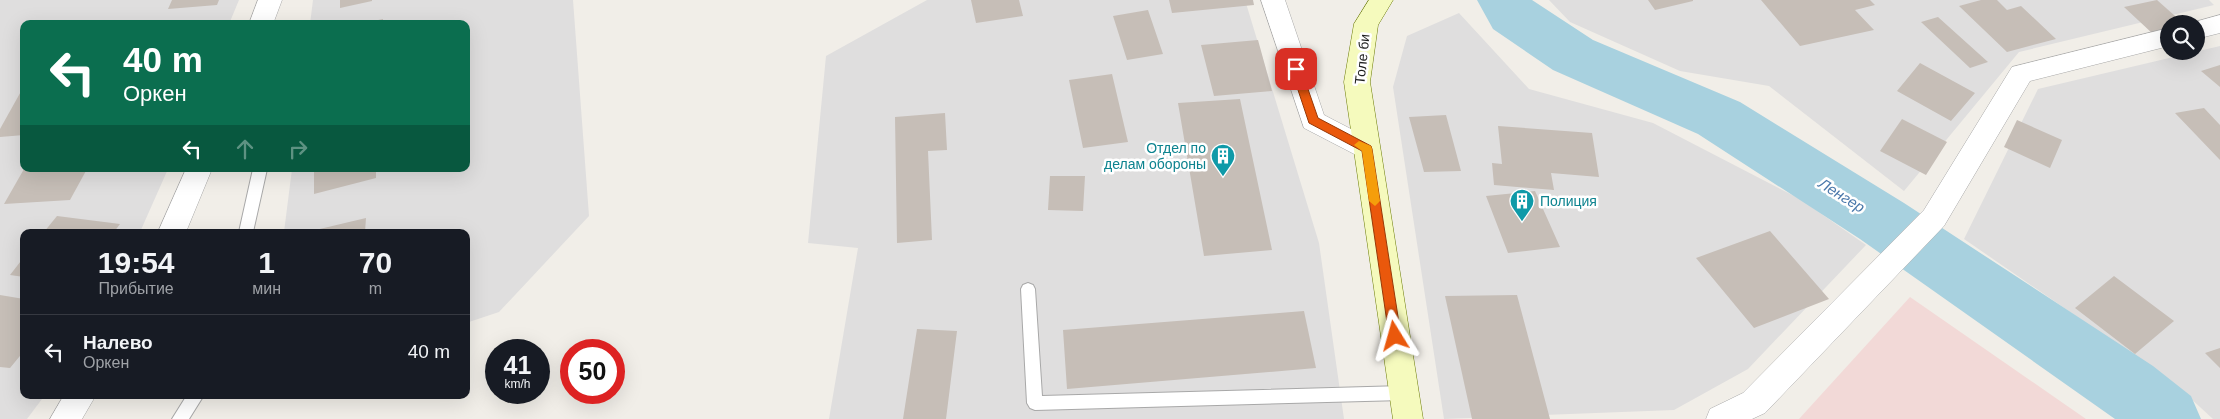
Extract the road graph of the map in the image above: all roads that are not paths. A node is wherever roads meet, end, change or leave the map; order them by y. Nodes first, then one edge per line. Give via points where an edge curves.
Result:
1 (270, 0) edge
2 (1274, 0) edge
3 (1381, 0) edge
4 (262, 20) edge
5 (2220, 24) edge
6 (2205, 28) edge
7 (2160, 39) edge
8 (1367, 149) junction
9 (198, 172) edge
10 (259, 172) edge
11 (173, 229) edge
12 (247, 229) edge
13 (1028, 289) dead end
14 (78, 399) edge
15 (193, 399) edge
16 (1406, 406) edge
17 (1730, 417) edge
18 (65, 419) edge
19 (180, 419) edge

1 - 4 street
2 - 8 street via 1313,120
3 - 8 main road, Толе би via 1366,24 1357,82
5 - 6 street
7 - 17 street via 2021,74 1934,218 1754,402
8 - 16 main road, Толе би
9 - 11 street
10 - 12 lane
13 - 16 lane via 1035,403
14 - 18 street
15 - 19 lane

